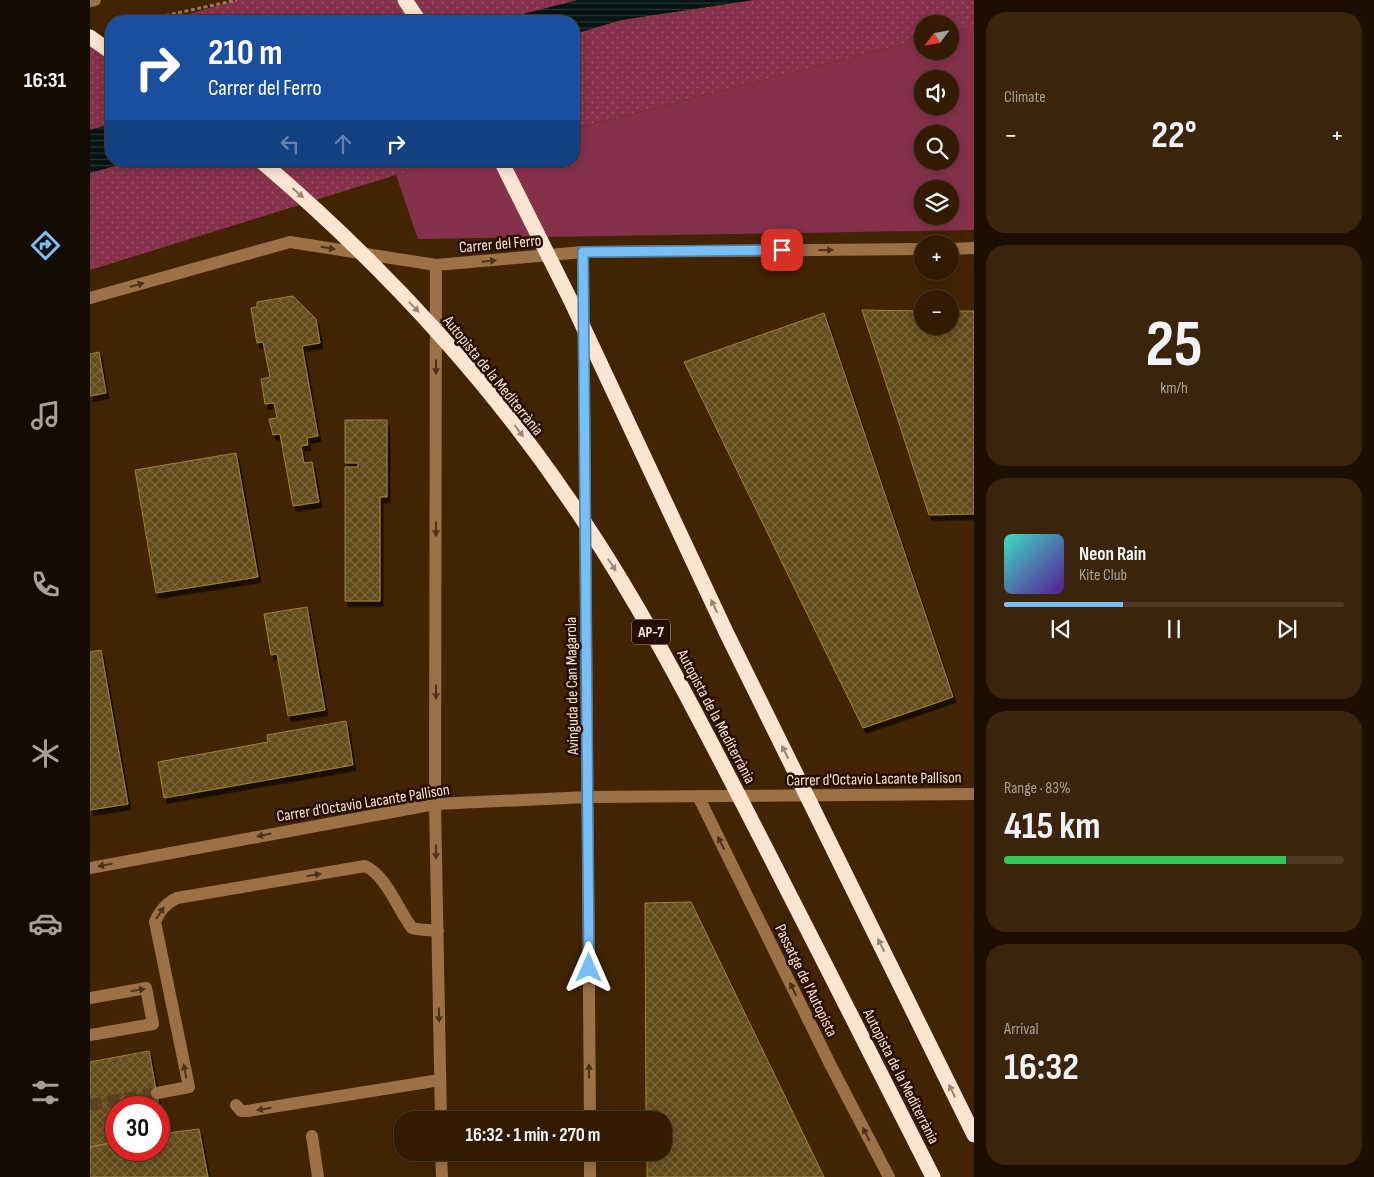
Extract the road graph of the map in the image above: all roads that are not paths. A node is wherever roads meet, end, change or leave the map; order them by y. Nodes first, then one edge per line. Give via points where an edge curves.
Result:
1 (95, 0) edge
2 (405, 0) edge
3 (90, 1) edge
4 (415, 15) edge
5 (90, 38) edge
6 (105, 48) edge
7 (269, 167) edge
8 (504, 167) edge
9 (959, 248) edge
10 (974, 248) edge
11 (914, 249) edge
12 (583, 252) junction
13 (436, 265) junction
14 (90, 298) edge
15 (974, 794) edge
16 (806, 795) junction
17 (698, 796) junction
18 (588, 797) junction
19 (435, 804) junction
20 (90, 868) edge
21 (438, 931) junction
22 (90, 998) edge
23 (90, 1035) edge
24 (440, 1080) junction
25 (157, 1093) tunnel mouth
26 (236, 1105) dead end
27 (441, 1111) edge
28 (590, 1111) edge
29 (974, 1134) edge
30 (312, 1136) dead end
31 (441, 1161) edge
32 (590, 1161) edge
33 (318, 1177) edge
34 (442, 1177) edge
35 (590, 1177) edge
36 (889, 1177) edge
37 (934, 1177) edge

1 - 3 street
2 - 4 highway
5 - 6 highway
7 -> 37 highway, Autopista de la Mediterrània / AP-7 via 316,209 419,312 476,376 568,497 679,680
16 -> 8 highway via 568,294
9 - 10 street
12 -> 11 street, Carrer del Ferro
13 -> 12 street, Carrer del Ferro
12 - 18 street, Avinguda de Can Magarola
14 -> 13 street, Carrer del Ferro via 290,242
13 -> 19 street
15 - 16 street, Carrer d'Octavio Lacante Pallison
16 - 17 street, Carrer d'Octavio Lacante Pallison
29 -> 16 highway
17 - 18 street, Carrer d'Octavio Lacante Pallison
36 -> 17 street, Passatge de l'Autopista
18 - 19 street, Carrer d'Octavio Lacante Pallison
28 -> 18 street, Avinguda de Can Magarola
19 -> 20 street, Carrer d'Octavio Lacante Pallison
19 -> 21 street
21 -> 24 street
25 -> 21 street via 189,1087 155,922 169,902 365,866 381,878 412,928
22 -> 23 street via 146,988 153,1024
24 -> 26 street via 247,1111 241,1111
24 - 27 street
30 - 33 street
31 - 34 street
32 - 35 street

